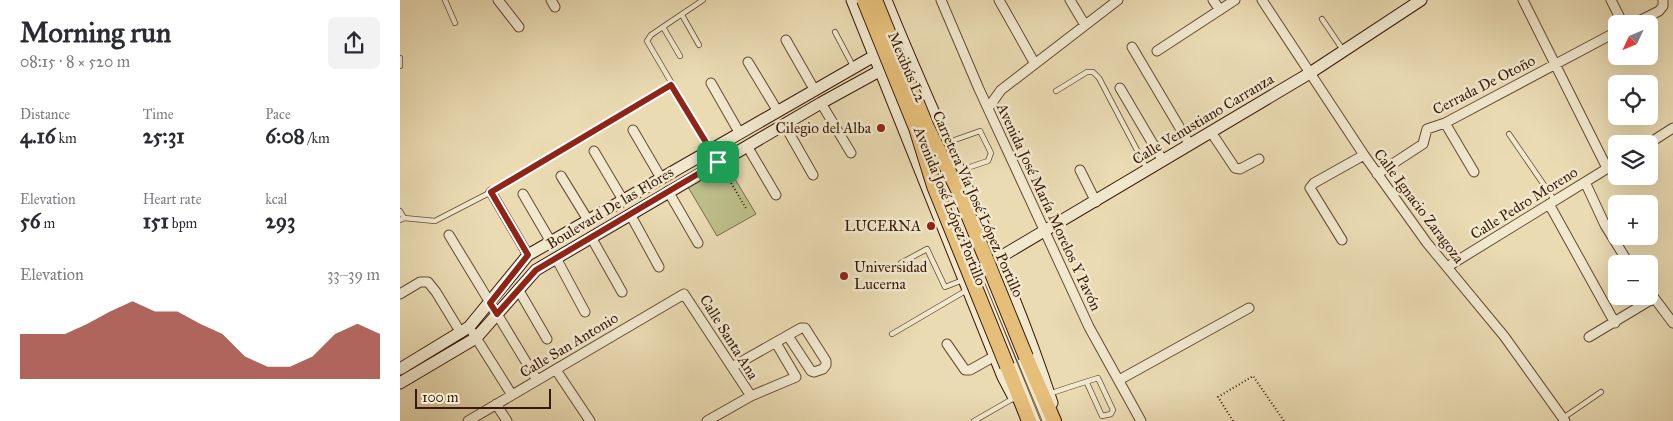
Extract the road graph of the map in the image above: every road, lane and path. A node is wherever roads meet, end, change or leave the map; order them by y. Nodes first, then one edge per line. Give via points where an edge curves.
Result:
1 (445, 0) edge
2 (498, 0) edge
3 (703, 0) edge
4 (852, 0) edge
5 (865, 0) edge
6 (874, 0) edge
7 (886, 0) edge
8 (941, 0) edge
9 (999, 0) edge
10 (1070, 0) edge
11 (1118, 0) edge
12 (1213, 0) edge
13 (1235, 0) edge
14 (1262, 0) edge
15 (1421, 0) edge
16 (1523, 0) edge
17 (1611, 0) edge
18 (1663, 0) edge
19 (1220, 10) junction
20 (682, 15) junction
21 (1618, 15) edge
22 (1651, 15) edge
23 (1322, 19) dead end
24 (456, 23) dead end
25 (1085, 25) junction
26 (519, 27) dead end
27 (663, 27) junction
28 (835, 32) dead end
29 (1608, 36) edge
30 (786, 40) dead end
31 (902, 40) junction
32 (699, 45) dead end
33 (888, 47) junction
34 (1132, 47) dead end
35 (1344, 51) junction
36 (1157, 52) dead end
37 (874, 55) junction
38 (680, 56) dead end
39 (400, 58) edge
40 (909, 58) junction
41 (748, 62) dead end
42 (895, 63) junction
43 (1035, 64) junction
44 (1555, 64) junction
45 (400, 66) edge
46 (853, 66) junction
47 (880, 70) junction
48 (1310, 73) junction
49 (711, 83) dead end
50 (671, 85) junction
51 (1120, 88) dead end
52 (814, 89) junction
53 (1056, 91) dead end
54 (822, 103) junction
55 (988, 108) junction
56 (777, 110) junction
57 (1445, 123) junction
58 (784, 124) junction
59 (1673, 128) edge
60 (633, 130) dead end
61 (739, 132) junction
62 (1211, 132) junction
63 (1509, 134) dead end
64 (1658, 138) edge
65 (947, 142) junction
66 (1190, 145) junction
67 (747, 146) junction
68 (710, 149) junction
69 (594, 151) dead end
70 (851, 153) dead end
71 (1364, 155) junction
72 (1259, 159) dead end
73 (1163, 161) junction
74 (718, 162) junction
75 (1608, 168) joint
76 (961, 170) junction
77 (1080, 170) dead end
78 (1148, 170) junction
79 (1474, 172) dead end
80 (1377, 174) junction
81 (813, 175) dead end
82 (561, 176) dead end
83 (661, 178) junction
84 (1585, 182) junction
85 (668, 191) junction
86 (491, 192) junction
87 (523, 194) dead end
88 (776, 195) dead end
89 (623, 200) junction
90 (1096, 202) junction
91 (1552, 203) junction
92 (747, 210) dead end
93 (400, 211) edge
94 (630, 214) junction
95 (402, 219) edge
96 (588, 220) junction
97 (1045, 232) junction
98 (449, 235) dead end
99 (591, 237) junction
100 (1342, 240) dead end
101 (551, 242) junction
102 (698, 243) dead end
103 (528, 255) junction
104 (1623, 255) edge
105 (556, 258) junction
106 (997, 259) junction
107 (901, 263) dead end
108 (659, 267) dead end
109 (1447, 267) junction
110 (966, 285) junction
111 (518, 289) junction
112 (622, 292) dead end
113 (400, 294) edge
114 (684, 294) joint
115 (1658, 302) edge
116 (490, 303) junction
117 (1639, 305) edge
118 (1249, 308) dead end
119 (586, 312) dead end
120 (497, 314) junction
121 (1672, 319) edge
122 (1615, 323) junction
123 (465, 330) junction
124 (892, 334) dead end
125 (788, 336) junction
126 (1589, 337) dead end
127 (476, 338) junction
128 (547, 339) dead end
129 (776, 343) junction
130 (947, 344) dead end
131 (995, 356) junction
132 (732, 367) junction
133 (808, 368) junction
134 (400, 369) edge
135 (556, 370) junction
136 (796, 377) junction
137 (537, 380) junction
138 (1119, 380) junction
139 (400, 383) edge
140 (1087, 383) junction
141 (1601, 392) dead end
142 (1049, 394) junction
143 (512, 395) junction
144 (750, 396) junction
145 (1014, 398) junction
146 (496, 404) junction
147 (1564, 420) edge
148 (468, 421) edge
149 (507, 421) edge
150 (590, 421) edge
151 (707, 421) edge
152 (974, 421) edge
153 (1027, 421) edge
154 (1038, 421) edge
155 (1044, 421) edge
156 (1054, 421) edge
157 (1058, 421) edge
158 (1141, 421) edge
159 (1233, 421) edge
160 (1284, 421) edge

1 - 24 lane
2 - 26 street
3 - 20 lane
4 - 37 street, Avenida José López Portillo
5 - 33 lane, Mexibús L2
5 - 153 main road, Carretera Vía José López Portillo, bridge
6 - 33 lane, Mexibús L2
6 - 156 main road, Carretera Vía José López Portillo, bridge via 926,125 958,190
7 - 31 street, Avenida José López Portillo
8 - 55 street, Avenida José María Morelos Y Pavón
9 - 43 street
10 - 25 street
11 - 25 street
12 - 19 street
13 - 19 street
14 - 48 street, Calle Ignacio Zaragoza
15 - 35 street, Calle Venustiano Carranza
16 - 44 street
17 - 21 street
18 - 22 street via 1664,6
19 - 36 street
20 - 27 lane
20 - 32 lane
23 - 35 lane
25 - 43 street
27 - 38 lane
27 - 50 lane via 647,41
28 - 46 lane
29 - 44 street, Cerrada De Otoño
30 - 52 street
31 - 33 street, Boulevard De las Flores
31 - 40 street, Avenida José López Portillo
33 - 37 street, Boulevard De las Flores
33 - 42 lane, Mexibús L2
34 - 66 street
35 - 48 street, Calle Venustiano Carranza
37 - 46 street, Boulevard De las Flores
37 - 47 street, Avenida José López Portillo
39 - 45 lane
40 - 42 street, Boulevard De las Flores
40 - 65 street, Avenida José López Portillo
41 - 56 street
42 - 47 street, Boulevard De las Flores
42 - 154 lane, Mexibús L2
42 - 155 lane, Mexibús L2
43 - 55 street via 1001,90
44 - 57 street, Cerrada De Otoño
44 - 75 street
46 - 52 street, Boulevard De las Flores
47 - 54 street, Boulevard De las Flores
47 - 110 street, Avenida José López Portillo
48 - 62 street, Calle Venustiano Carranza
48 - 71 street, Calle Ignacio Zaragoza
49 - 61 street
50 - 68 lane
50 - 86 lane
51 - 73 street
52 - 56 street, Boulevard De las Flores
53 - 78 lane via 1086,72 1093,72
54 - 58 street, Boulevard De las Flores
54 - 70 street
55 - 97 street, Avenida José María Morelos Y Pavón
56 - 61 street, Boulevard De las Flores
57 - 79 street
57 - 80 street, Cerrada De Otoño via 1427,129 1423,144
58 - 67 street, Boulevard De las Flores
58 - 81 street
59 - 64 street
60 - 83 street
61 - 68 street, Boulevard De las Flores
62 - 66 street, Calle Venustiano Carranza
62 - 72 street via 1235,168 1240,169
63 - 91 lane
65 - 76 street, Avenida José López Portillo
65 - 76 lane via 976,131 983,134 991,158
66 - 73 street, Calle Venustiano Carranza
67 - 74 street, Boulevard De las Flores
67 - 88 street
68 - 74 lane
68 - 83 street, Boulevard De las Flores
69 - 89 street
71 - 80 street, Calle Ignacio Zaragoza
71 - 100 street via 1310,188
73 - 78 street, Calle Venustiano Carranza
74 - 85 street, Boulevard De las Flores
74 - 92 path
75 - 84 street, Calle Pedro Moreno
76 - 106 street, Avenida José López Portillo
77 - 90 street
78 - 90 street, Calle Venustiano Carranza
80 - 109 street, Calle Ignacio Zaragoza
82 - 96 street
83 - 89 street, Boulevard De las Flores
84 - 91 street, Calle Pedro Moreno
84 - 104 street
85 - 94 street, Boulevard De las Flores
85 - 102 street
86 - 95 lane via 435,221
86 - 103 street
87 - 101 street
89 - 96 street, Boulevard De las Flores
90 - 97 street, Calle Venustiano Carranza
91 - 109 street, Calle Pedro Moreno
91 - 122 street
93 - 95 lane
94 - 99 street, Boulevard De las Flores
94 - 108 street
96 - 101 street, Boulevard De las Flores
97 - 106 street, Calle Venustiano Carranza
97 - 138 street, Avenida José María Morelos Y Pavón via 1089,327
98 - 116 street
99 - 105 street, Boulevard De las Flores
99 - 112 street
101 - 103 street, Boulevard De las Flores
103 - 116 street, Boulevard De las Flores
105 - 111 street, Boulevard De las Flores via 536,270
105 - 119 street
106 - 142 street, Avenida José López Portillo
107 - 110 lane via 927,250 945,287
109 - 147 street, Calle Ignacio Zaragoza via 1504,336
110 - 124 lane
110 - 131 street, Avenida José López Portillo
111 - 120 street, Boulevard De las Flores
111 - 128 street
113 - 123 street via 420,282 428,282
114 - 132 street, Calle Santa Ana
114 - 135 street, Calle San Antonio
115 - 121 street
116 - 120 street
116 - 123 street, Boulevard De las Flores
117 - 122 street
118 - 138 street
120 - 127 street, Boulevard De las Flores
120 - 137 street
122 - 126 street
123 - 127 street
123 - 134 street, Boulevard De las Flores
125 - 129 street
125 - 133 street
125 - 133 street via 801,328 807,330 826,366 818,372
127 - 139 street, Boulevard De las Flores
127 - 143 street
129 - 132 street
129 - 136 street
130 - 131 street via 964,370
131 - 145 street, Avenida José López Portillo
132 - 144 street, Calle Santa Ana
133 - 136 street
135 - 137 street, Calle San Antonio
135 - 150 street
136 - 144 street
137 - 143 street, Calle San Antonio
138 - 158 street, Avenida José María Morelos Y Pavón
140 - 140 lane via 1096,378 1100,380 1113,410 1111,414 1102,416
140 - 142 lane via 1080,382
141 - 147 lane
142 - 157 street, Avenida José López Portillo
143 - 146 street, Calle San Antonio
144 - 151 street
145 - 152 lane
145 - 153 street, Avenida José López Portillo
146 - 148 street, Calle San Antonio
146 - 149 street
159 - 160 path via 1218,397 1253,376

